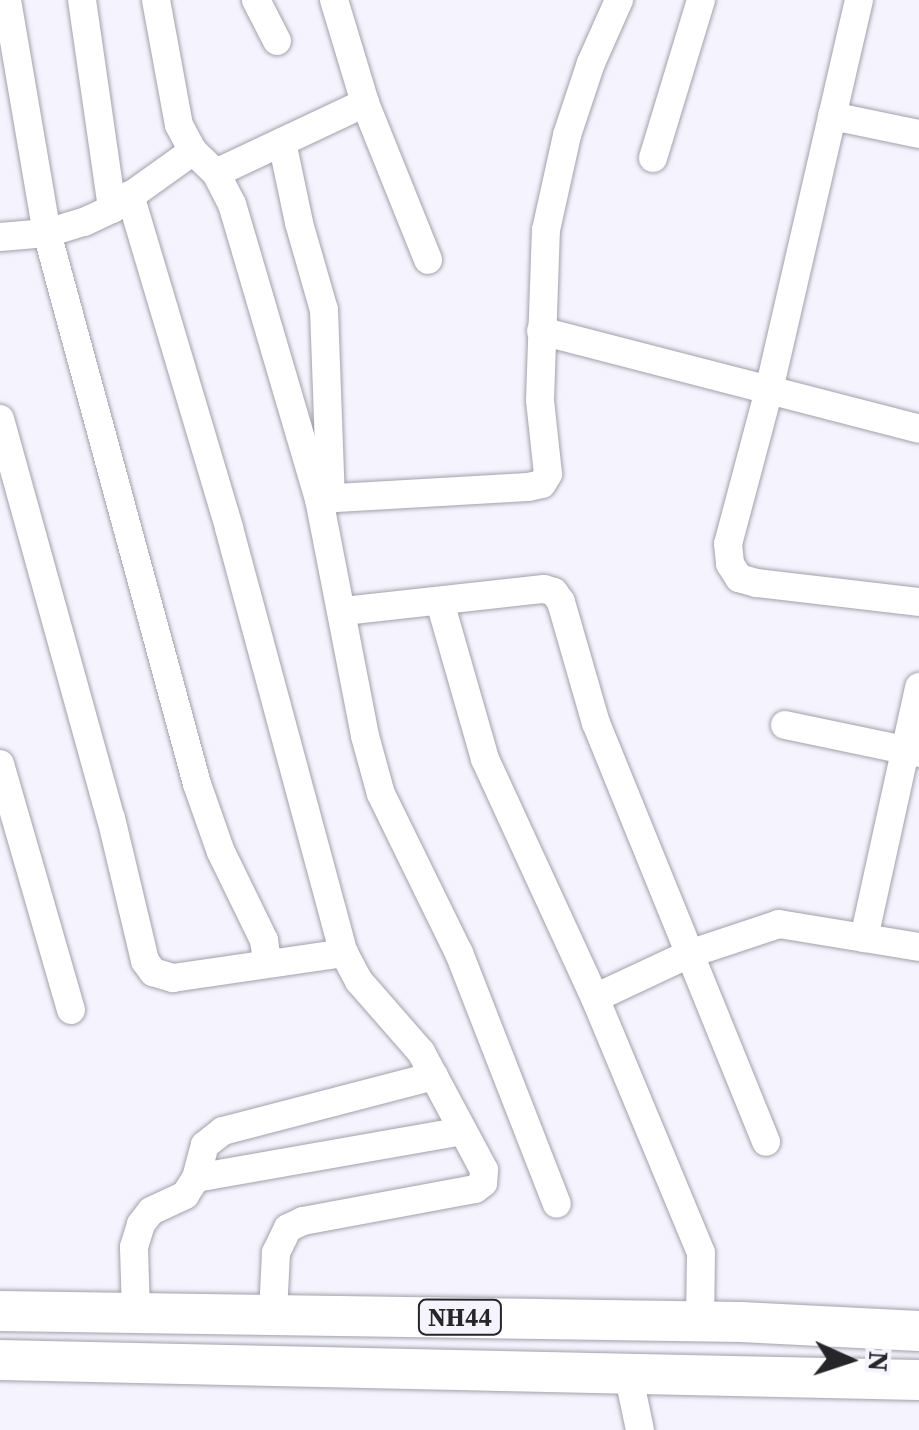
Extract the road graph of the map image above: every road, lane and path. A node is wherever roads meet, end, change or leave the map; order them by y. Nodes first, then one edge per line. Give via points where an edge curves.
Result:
1 (8, 0) edge
2 (82, 0) edge
3 (156, 0) edge
4 (256, 0) edge
5 (334, 0) edge
6 (619, 0) edge
7 (701, 0) edge
8 (859, 0) edge
9 (277, 40) dead end
10 (365, 103) junction
11 (832, 116) junction
12 (919, 134) edge
13 (282, 142) junction
14 (193, 151) junction
15 (652, 158) dead end
16 (216, 173) junction
17 (121, 202) junction
18 (46, 232) junction
19 (0, 237) edge
20 (428, 260) dead end
21 (541, 331) junction
22 (770, 390) junction
23 (0, 419) edge
24 (919, 430) edge
25 (325, 499) junction
26 (440, 602) junction
27 (919, 602) edge
28 (344, 610) junction
29 (919, 687) edge
30 (786, 725) dead end
31 (912, 751) edge
32 (0, 764) edge
33 (864, 938) junction
34 (919, 947) edge
35 (344, 953) junction
36 (689, 954) junction
37 (267, 962) junction
38 (595, 998) junction
39 (71, 1010) dead end
40 (434, 1076) junction
41 (464, 1131) junction
42 (766, 1142) dead end
43 (196, 1178) junction
44 (557, 1204) dead end
45 (274, 1281) junction
46 (0, 1311) edge
47 (136, 1312) junction
48 (700, 1321) junction
49 (919, 1331) edge
50 (0, 1360) edge
51 (628, 1373) junction
52 (919, 1380) edge
53 (640, 1430) edge

1 - 18 street
2 - 17 street
3 - 14 street via 179,125
4 - 9 street
5 - 10 street
6 - 21 street via 567,135 546,230
7 - 15 street
8 - 11 street
10 - 13 street
10 - 20 street
11 - 12 street
11 - 22 street
13 - 16 street
13 - 25 street via 324,310
14 - 16 street
14 - 17 street
16 - 25 street via 232,204
17 - 18 street
17 - 35 street via 229,528
18 - 19 street
18 - 37 street via 197,784 264,940
21 - 22 street
21 - 25 street via 548,462 535,485
22 - 24 street
22 - 27 street via 728,544 730,564 740,578 756,583
23 - 37 street via 112,818 145,961 173,978
25 - 28 street
26 - 28 street
26 - 36 street via 554,592 596,723
26 - 38 street via 484,759
28 - 44 street via 382,794 459,953
29 - 31 street
30 - 31 street
31 - 33 street
32 - 39 street
33 - 34 street
33 - 36 street via 767,926
35 - 37 street
35 - 40 street
36 - 38 street
36 - 42 street
38 - 48 street via 701,1253
40 - 41 street
40 - 43 street via 222,1131 205,1145
41 - 43 street
41 - 45 street via 484,1170 483,1183 288,1228
43 - 47 street via 184,1195 151,1210 141,1224 134,1258
45 - 47 highway, NH44
45 - 48 highway, NH44
46 - 47 highway, NH44
48 - 49 highway, NH44
50 - 51 highway, NH44
51 - 52 highway, NH44
51 - 53 street

